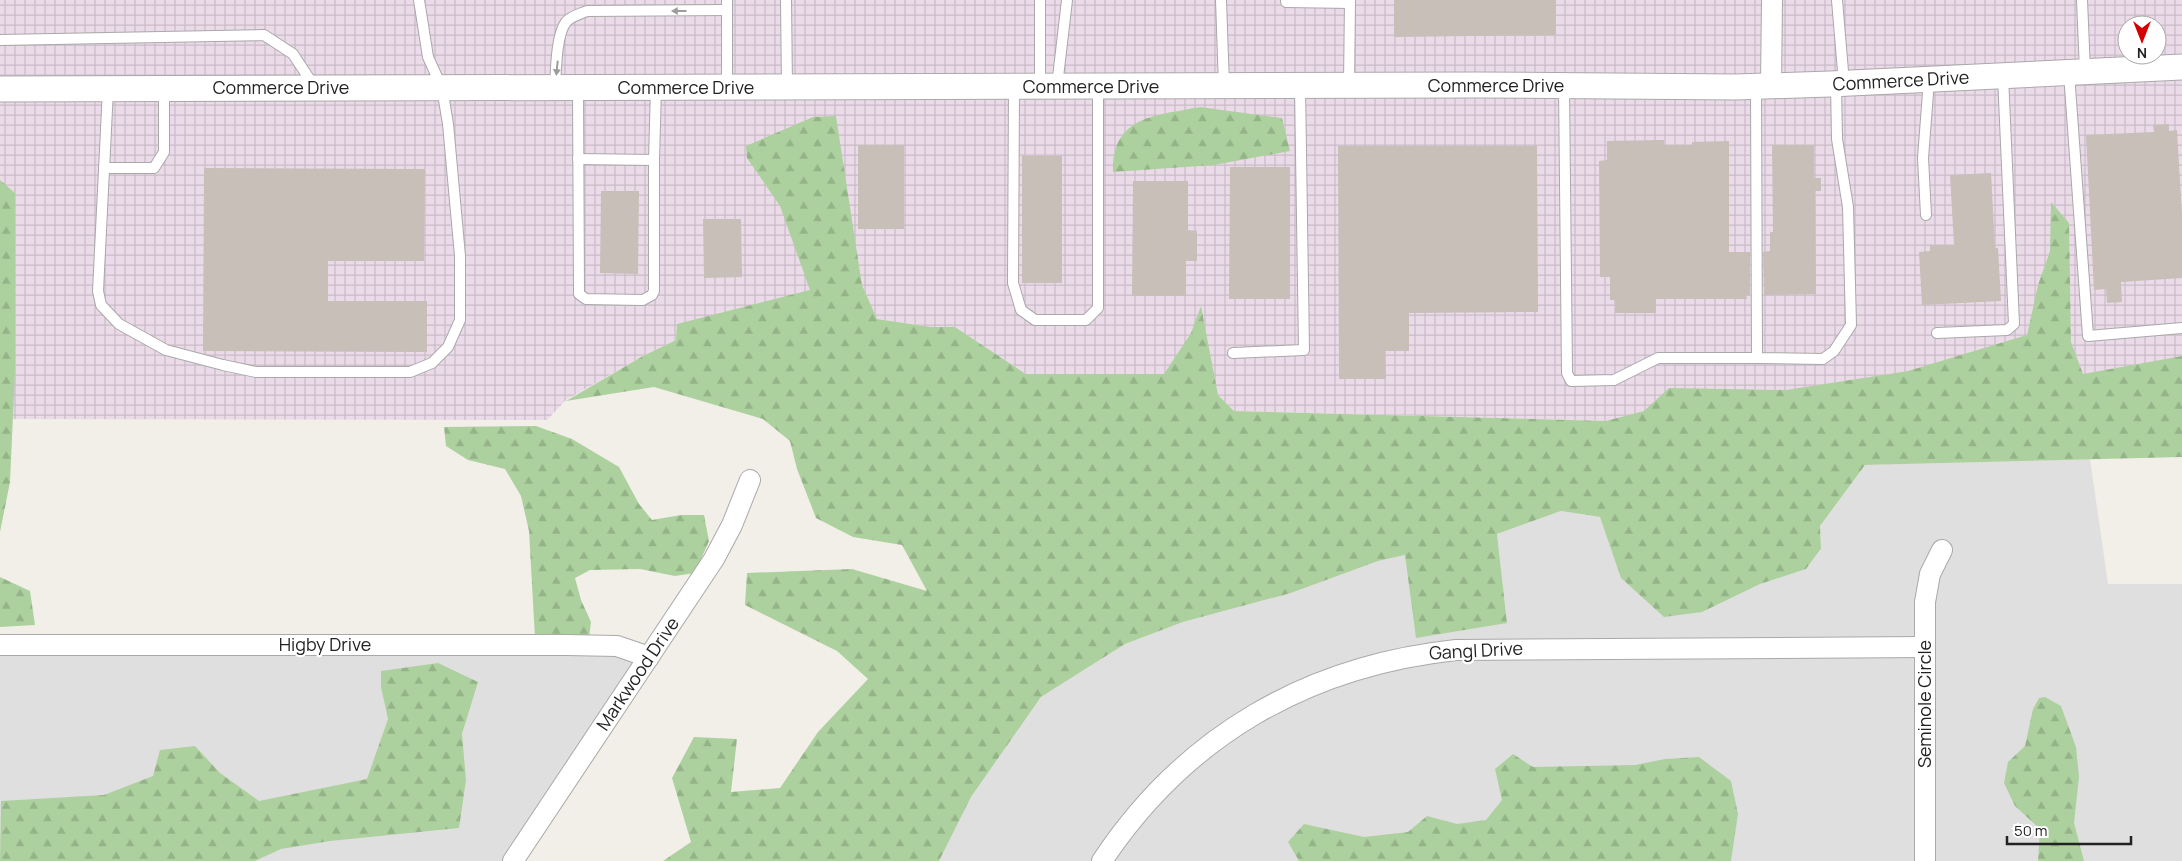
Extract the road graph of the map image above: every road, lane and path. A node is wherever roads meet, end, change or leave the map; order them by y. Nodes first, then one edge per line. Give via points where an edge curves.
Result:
1 (419, 0) edge
2 (786, 0) edge
3 (1040, 0) edge
4 (1067, 0) edge
5 (1221, 0) edge
6 (1286, 0) edge
7 (1772, 0) edge
8 (1837, 0) edge
9 (2082, 0) edge
10 (1350, 2) edge
11 (727, 5) edge
12 (0, 40) edge
13 (2182, 67) edge
14 (2077, 72) junction
15 (2003, 76) junction
16 (1929, 79) junction
17 (1840, 83) junction
18 (1300, 86) junction
19 (1349, 86) junction
20 (1564, 86) junction
21 (1764, 86) junction
22 (1049, 87) junction
23 (1098, 87) junction
24 (1224, 87) junction
25 (316, 88) junction
26 (442, 88) junction
27 (567, 88) junction
28 (656, 88) junction
29 (727, 88) junction
30 (787, 88) junction
31 (1014, 88) junction
32 (0, 89) edge
33 (108, 89) junction
34 (164, 89) junction
35 (578, 159) junction
36 (654, 160) junction
37 (104, 168) junction
38 (1926, 215) dead end
39 (2182, 328) edge
40 (1937, 333) dead end
41 (1233, 353) dead end
42 (1758, 358) junction
43 (750, 480) dead end
44 (1942, 550) dead end
45 (0, 645) edge
46 (1924, 647) junction
47 (649, 657) junction
48 (513, 861) edge
49 (1102, 861) edge
50 (1925, 861) edge

1 - 26 lane via 428,56
2 - 30 lane
3 - 22 lane
4 - 22 lane
5 - 24 lane
6 - 10 lane
7 - 21 street
8 - 17 lane
9 - 14 lane
10 - 19 lane
11 -> 27 lane via 587,11 574,16 562,31
11 - 29 lane
12 - 25 lane via 264,35 293,54
13 - 14 street, Commerce Drive
14 - 15 street, Commerce Drive
14 - 39 lane via 2088,336
15 - 16 street, Commerce Drive
15 - 40 lane via 2014,324 2007,330
16 - 17 street, Commerce Drive
16 - 38 lane via 1923,158
17 - 21 street, Commerce Drive
17 - 42 lane via 1837,139 1848,207 1851,325 1834,351 1823,359
18 - 19 street, Commerce Drive
18 - 24 street, Commerce Drive
18 - 41 lane via 1304,350
19 - 20 street, Commerce Drive
20 - 21 street, Commerce Drive
20 - 42 lane via 1566,373 1572,380 1614,380 1658,358
21 - 42 lane
22 - 23 street, Commerce Drive
22 - 31 street, Commerce Drive
23 - 24 street, Commerce Drive
23 - 31 lane via 1098,308 1086,320 1035,320 1021,310 1013,283
25 - 26 street, Commerce Drive
25 - 34 street, Commerce Drive
26 - 27 street, Commerce Drive
26 - 37 lane via 460,256 460,320 448,347 432,363 410,372 256,372 166,350 119,324 100,305 98,291
27 - 28 street, Commerce Drive
27 - 35 lane
28 - 29 street, Commerce Drive
28 - 36 lane
29 - 30 street, Commerce Drive
30 - 31 street, Commerce Drive
32 - 33 street, Commerce Drive
33 - 34 street, Commerce Drive
33 - 37 lane
34 - 37 lane via 164,152 154,168
35 - 36 lane
35 - 36 lane via 580,294 586,299 643,300 654,291
43 - 47 street, Markwood Drive via 736,517 714,558
44 - 46 street, Seminole Circle via 1930,574
45 - 47 street, Higby Drive via 568,645 617,646
46 - 49 street, Gangl Drive via 1456,650 1376,663 1302,690 1232,728 1201,750 1171,776 1133,818
46 - 50 street, Seminole Circle
47 - 48 street, Markwood Drive

